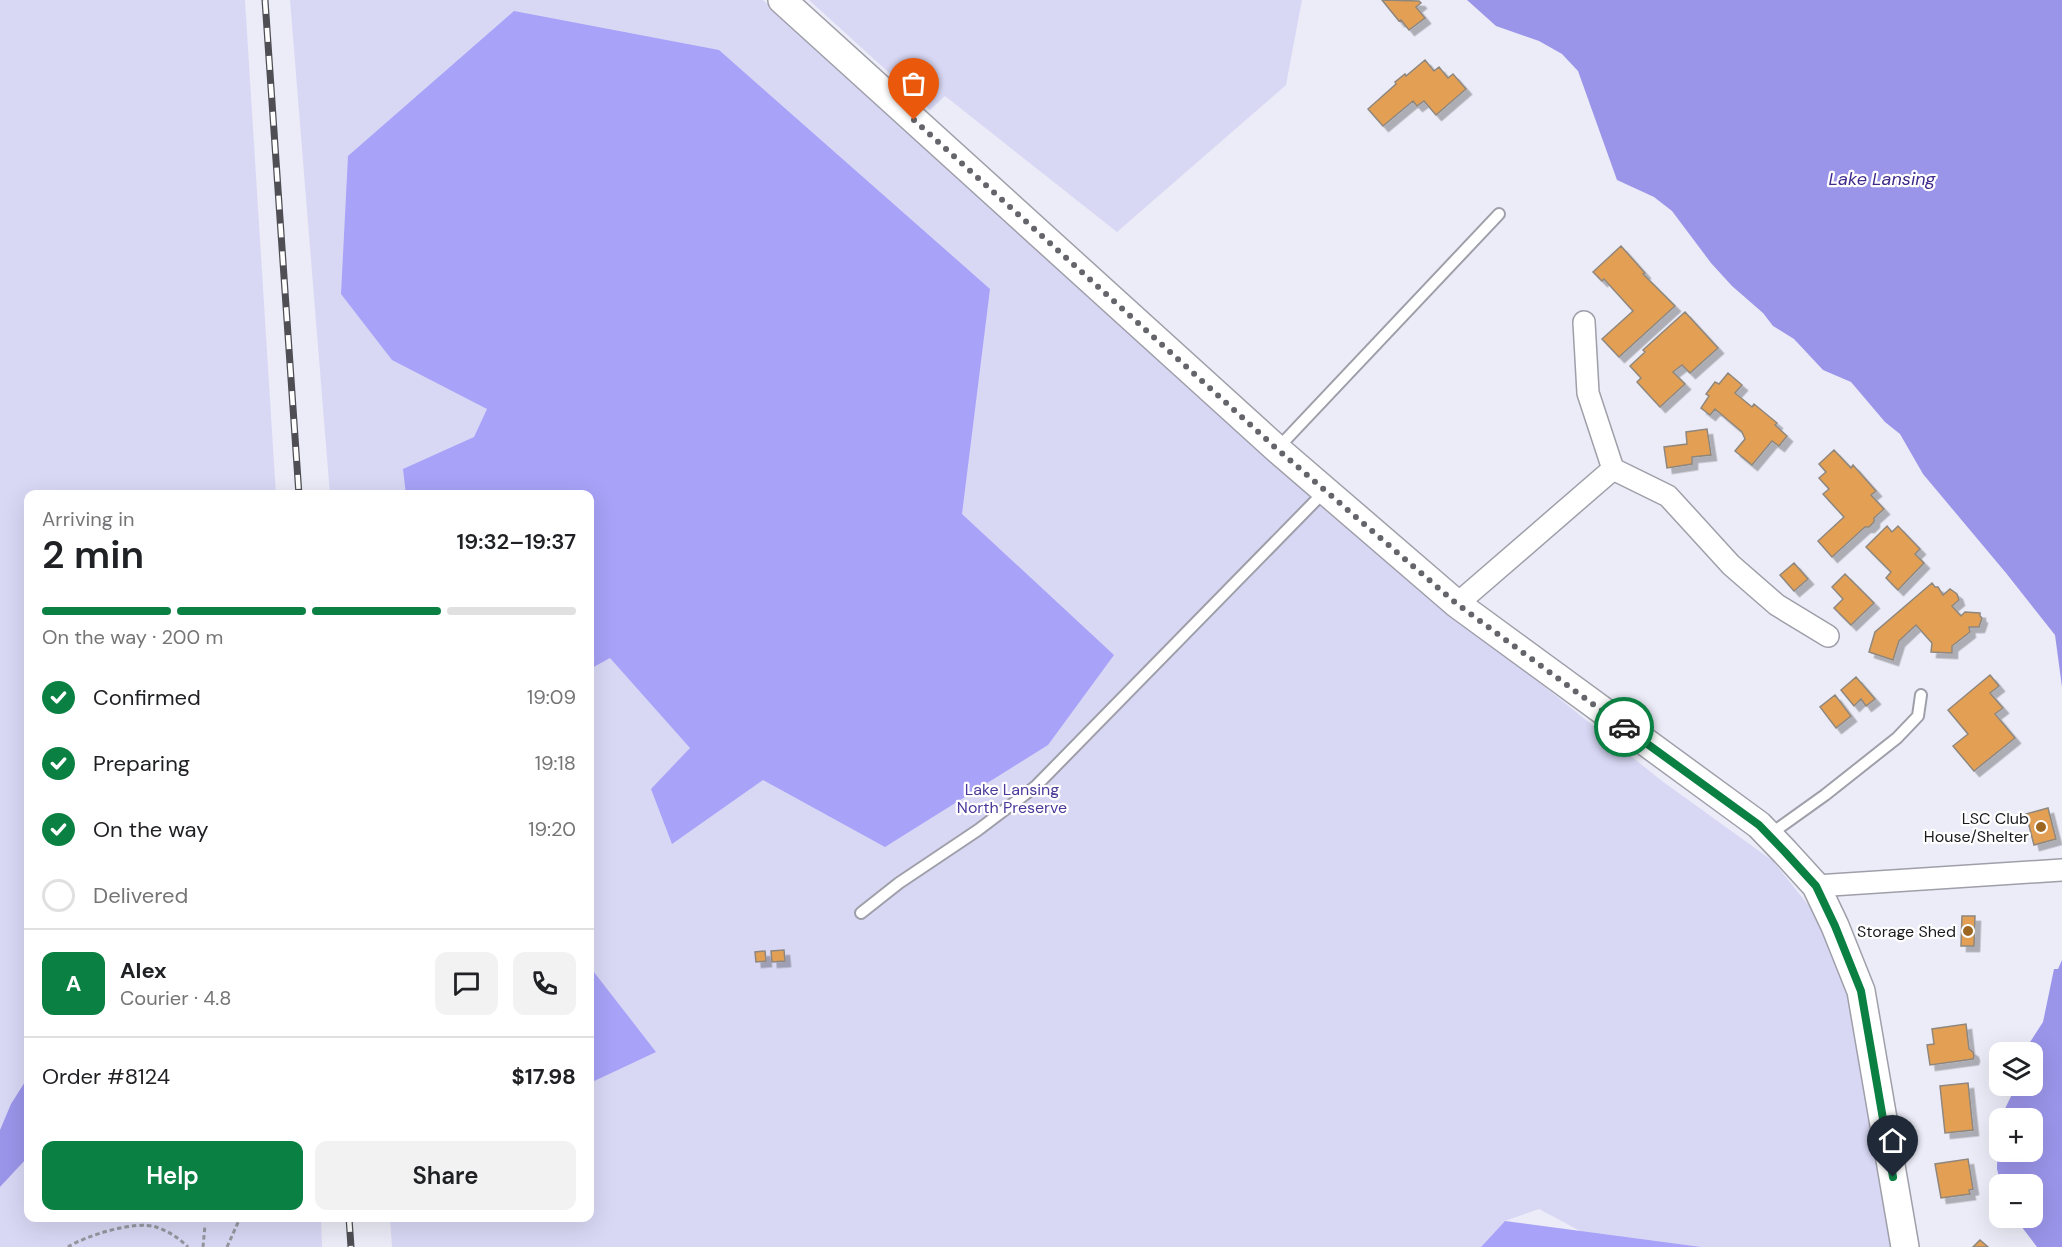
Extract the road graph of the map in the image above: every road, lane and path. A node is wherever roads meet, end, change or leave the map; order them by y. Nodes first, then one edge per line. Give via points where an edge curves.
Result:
1 (782, 0) edge
2 (1498, 214) dead end
3 (1584, 322) dead end
4 (1277, 449) junction
5 (1613, 469) junction
6 (1325, 491) junction
7 (1457, 604) junction
8 (1828, 636) dead end
9 (1921, 695) dead end
10 (1769, 836) junction
11 (2062, 870) edge
12 (1816, 886) junction
13 (861, 913) dead end
14 (238, 1222) edge
15 (205, 1225) dead end
16 (68, 1247) edge
17 (188, 1247) edge
18 (203, 1247) edge
19 (227, 1247) edge
20 (1905, 1247) edge

1 - 4 street
2 - 4 lane
3 - 5 street via 1587,393
4 - 6 street
5 - 7 street
5 - 8 street via 1668,496 1731,565 1777,605
6 - 7 street
6 - 13 lane via 1036,786
7 - 10 street
9 - 10 lane via 1918,716 1897,738
10 - 12 street
11 - 12 street
12 - 20 street via 1861,991
14 - 19 path
15 - 18 path
16 - 17 path via 92,1236 134,1226 154,1226

